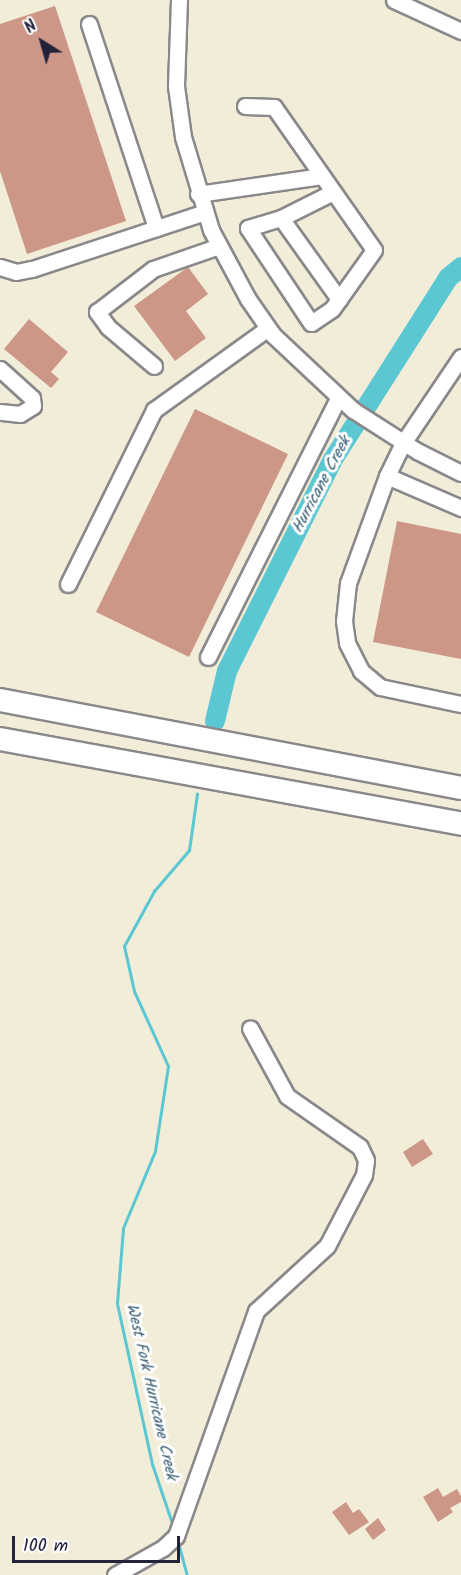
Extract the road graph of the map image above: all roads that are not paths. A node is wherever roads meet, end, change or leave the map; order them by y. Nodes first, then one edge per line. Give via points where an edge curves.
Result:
1 (179, 0) edge
2 (394, 0) edge
3 (89, 24) dead end
4 (461, 31) edge
5 (245, 106) dead end
6 (322, 176) junction
7 (333, 192) junction
8 (198, 194) junction
9 (205, 212) junction
10 (281, 218) junction
11 (156, 228) junction
12 (219, 246) junction
13 (0, 267) edge
14 (339, 299) junction
15 (268, 328) junction
16 (461, 357) edge
17 (154, 366) dead end
18 (0, 369) edge
19 (338, 398) junction
20 (0, 412) edge
21 (402, 443) junction
22 (461, 472) edge
23 (387, 476) junction
24 (461, 508) edge
25 (69, 584) dead end
26 (208, 657) dead end
27 (0, 700) edge
28 (461, 704) edge
29 (0, 739) edge
30 (461, 789) edge
31 (461, 824) edge
32 (250, 1028) dead end
33 (115, 1575) edge

1 - 8 street via 177,103
2 - 4 street
3 - 11 street
5 - 6 street via 274,107
6 - 7 street
6 - 8 street
7 - 10 street
7 - 14 street via 374,250
8 - 9 street
9 - 11 street
9 - 12 street
10 - 14 street
10 - 14 street via 248,228 310,323 332,309
11 - 13 street via 32,269 16,272
12 - 15 street
12 - 17 street via 153,269 98,312 108,327
15 - 19 street
15 - 25 street via 154,410
16 - 21 street
18 - 20 street via 32,398 33,406 20,414
19 - 21 street
19 - 26 street
21 - 22 street
21 - 23 street
23 - 24 street
23 - 28 street via 348,583 344,621 347,643 361,671 380,687
27 - 30 highway
29 - 31 highway
32 - 33 street via 291,1101 360,1147 366,1160 364,1174 327,1246 256,1311 176,1536 163,1548

